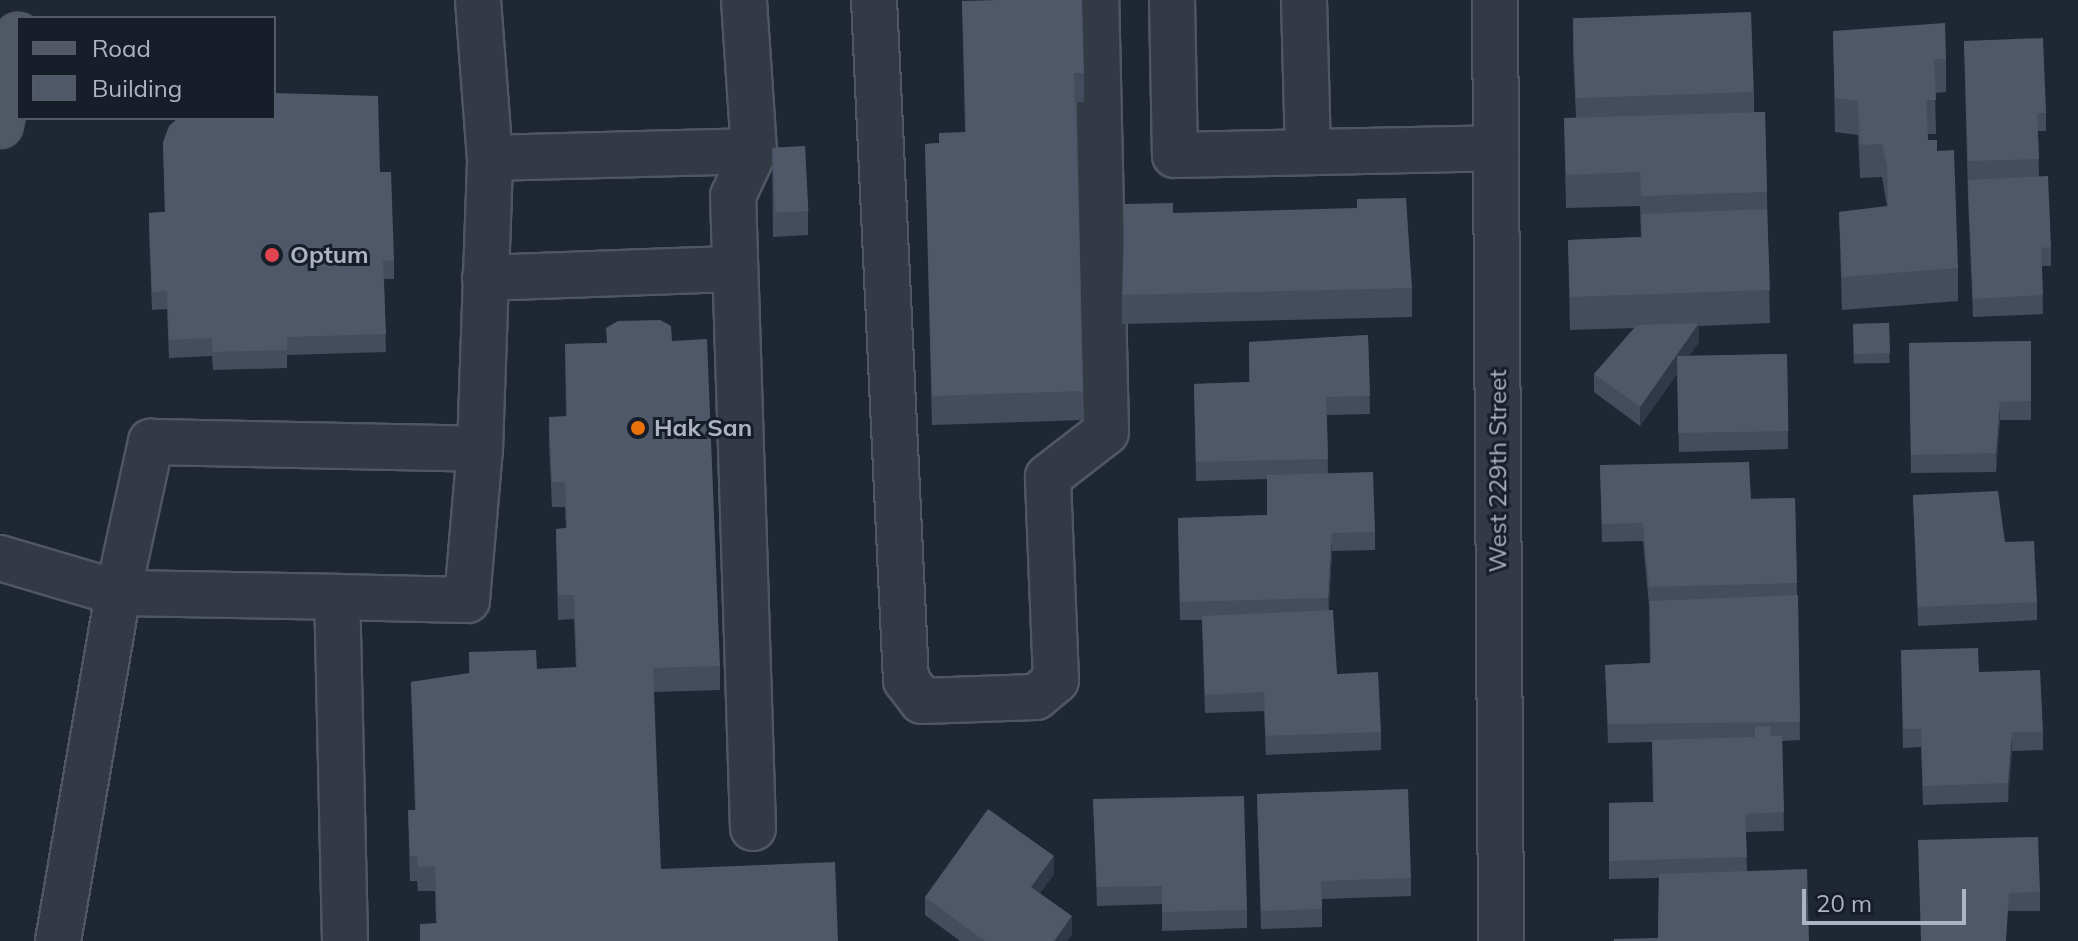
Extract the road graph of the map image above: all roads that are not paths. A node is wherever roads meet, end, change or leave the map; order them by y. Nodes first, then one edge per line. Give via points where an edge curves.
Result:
1 (478, 0) edge
2 (744, 0) edge
3 (874, 0) edge
4 (1096, 0) edge
5 (1172, 0) edge
6 (1304, 0) edge
7 (1495, 0) edge
8 (16, 46) edge
9 (0, 125) edge
10 (1496, 148) junction
11 (754, 151) junction
12 (1308, 152) junction
13 (490, 158) junction
14 (735, 269) junction
15 (485, 278) junction
16 (480, 449) junction
17 (0, 558) edge
18 (118, 593) junction
19 (337, 597) junction
20 (753, 828) dead end
21 (58, 941) edge
22 (345, 941) edge
23 (1501, 941) edge

1 - 13 street
2 - 11 street
3 - 4 street via 906,680 922,701 1036,697 1056,680 1048,477 1106,432
5 - 12 street via 1175,155
6 - 12 street
7 - 10 street, West 229th Street
8 - 9 main road
10 - 12 street
10 - 23 street, West 229th Street
11 - 13 street
11 - 14 street via 733,196
13 - 15 street
14 - 15 street
14 - 20 street
15 - 16 street
16 - 18 street via 151,442
16 - 19 street via 467,600
17 - 18 street
18 - 19 street
18 - 21 street
19 - 22 street

